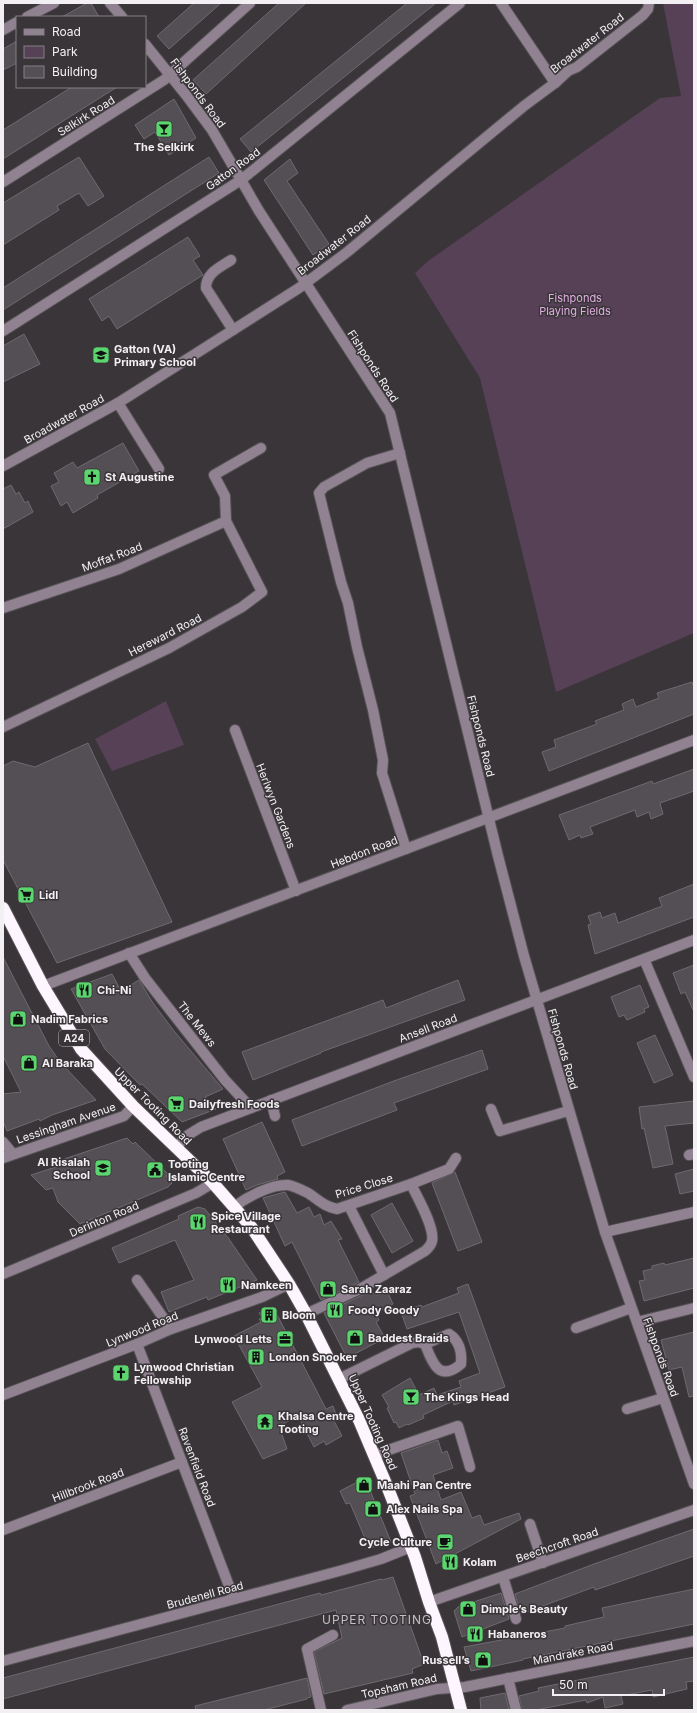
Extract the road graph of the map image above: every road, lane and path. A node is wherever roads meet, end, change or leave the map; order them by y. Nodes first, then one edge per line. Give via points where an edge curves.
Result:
1 (54, 3) edge
2 (110, 3) edge
3 (250, 3) edge
4 (460, 3) edge
5 (501, 3) edge
6 (649, 3) edge
7 (29, 16) edge
8 (121, 16) edge
9 (16, 23) edge
10 (3, 30) edge
11 (146, 45) edge
12 (171, 75) junction
13 (555, 83) junction
14 (241, 180) junction
15 (3, 182) edge
16 (231, 260) dead end
17 (305, 283) junction
18 (233, 330) junction
19 (3, 331) edge
20 (118, 403) junction
21 (261, 448) dead end
22 (400, 453) junction
23 (3, 466) edge
24 (159, 469) dead end
25 (226, 521) junction
26 (3, 608) edge
27 (3, 727) edge
28 (234, 730) dead end
29 (694, 740) edge
30 (488, 818) junction
31 (406, 849) junction
32 (296, 891) junction
33 (4, 912) edge
34 (694, 940) edge
35 (129, 953) junction
36 (644, 959) junction
37 (43, 986) junction
38 (537, 1000) junction
39 (694, 1077) edge
40 (270, 1100) junction
41 (133, 1106) junction
42 (251, 1108) junction
43 (491, 1109) dead end
44 (568, 1111) junction
45 (275, 1116) dead end
46 (3, 1142) edge
47 (176, 1147) junction
48 (14, 1154) junction
49 (3, 1158) edge
50 (456, 1158) dead end
51 (213, 1183) junction
52 (411, 1184) junction
53 (348, 1206) junction
54 (234, 1207) junction
55 (694, 1212) edge
56 (605, 1232) junction
57 (3, 1274) edge
58 (384, 1276) junction
59 (137, 1280) dead end
60 (289, 1284) junction
61 (631, 1308) junction
62 (694, 1308) edge
63 (306, 1314) junction
64 (636, 1322) junction
65 (576, 1328) dead end
66 (171, 1329) junction
67 (137, 1344) junction
68 (425, 1344) dead end
69 (339, 1379) junction
70 (3, 1395) edge
71 (664, 1398) junction
72 (627, 1409) dead end
73 (374, 1455) junction
74 (182, 1462) junction
75 (470, 1467) dead end
76 (694, 1484) edge
77 (694, 1510) edge
78 (530, 1524) dead end
79 (3, 1530) edge
80 (411, 1547) junction
81 (543, 1563) junction
82 (503, 1577) junction
83 (234, 1599) junction
84 (429, 1602) junction
85 (516, 1619) dead end
86 (332, 1635) dead end
87 (694, 1641) edge
88 (3, 1661) edge
89 (508, 1678) junction
90 (456, 1686) junction
91 (321, 1710) edge
92 (347, 1710) edge
93 (461, 1710) edge
94 (516, 1710) edge

1 - 7 street
2 - 8 street
3 - 12 street, Selkirk Road
4 - 14 street, Gatton Road
5 - 13 street
6 - 13 street, Broadwater Road via 643,15 578,67 568,70
9 - 10 street
11 - 12 street, Fishponds Road
12 - 14 street, Fishponds Road via 212,130
12 - 15 street, Selkirk Road
13 - 17 street, Broadwater Road
14 - 17 street, Fishponds Road
14 - 19 street, Gatton Road
16 - 18 street via 209,274 206,288
17 - 18 street, Broadwater Road
17 - 22 street, Fishponds Road via 390,413
18 - 20 street, Broadwater Road
20 - 23 street, Broadwater Road
20 - 24 street
21 - 25 street via 214,475 225,496
22 - 30 street, Fishponds Road
22 - 31 street via 367,462 324,487 319,493 373,710 383,760 382,773
25 - 26 street, Moffat Road via 119,569
25 - 27 street, Hereward Road via 262,592 242,607 169,648
28 - 32 street, Herlwyn Gardens
29 - 30 street, Hebdon Road
30 - 31 street, Hebdon Road
30 - 38 street, Fishponds Road
31 - 32 street, Hebdon Road
32 - 35 street, Hebdon Road
33 - 37 highway, Upper Tooting Road / A24
34 - 36 street, Ansell Road
35 - 37 street, Hebdon Road
35 - 42 street, The Mews via 145,978 225,1080
36 - 38 street, Ansell Road
36 - 39 street
37 - 41 highway, Upper Tooting Road / A24 via 82,1049
38 - 40 street, Ansell Road
38 - 44 street, Fishponds Road
40 - 42 street, Ansell Road
40 - 45 street
41 - 47 highway, Upper Tooting Road / A24
41 - 48 street, Lessingham Avenue via 124,1116
42 - 47 street, Ansell Road via 195,1130
43 - 44 street via 500,1131
44 - 56 street, Fishponds Road
46 - 48 street
47 - 51 highway, Upper Tooting Road / A24
48 - 49 street, Lessingham Avenue
50 - 52 street, Price Close via 449,1168
51 - 54 highway, Upper Tooting Road / A24
51 - 57 street, Derinton Road via 196,1193
52 - 53 street, Price Close
52 - 58 street via 429,1223 432,1239 430,1246
53 - 54 street, Price Close via 337,1209 329,1207 288,1185 263,1190
53 - 58 street
54 - 60 highway, Upper Tooting Road / A24 via 252,1228
55 - 56 street
56 - 61 street, Fishponds Road
58 - 63 street
59 - 66 street
60 - 63 highway, Upper Tooting Road / A24
60 - 66 street, Lynwood Road via 262,1297
61 - 64 street, Fishponds Road
61 - 65 street
62 - 64 street
63 - 69 highway, Upper Tooting Road / A24
64 - 71 street, Fishponds Road
66 - 67 street, Lynwood Road
67 - 70 street, Lynwood Road
67 - 74 street, Ravenfield Road
68 - 69 street via 412,1343
69 - 73 highway, Upper Tooting Road / A24
71 - 72 street
71 - 76 street, Fishponds Road
73 - 75 street via 458,1426
73 - 80 highway, Upper Tooting Road / A24
74 - 79 street, Hillbrook Road
74 - 83 street, Ravenfield Road
77 - 81 street, Beechcroft Road
78 - 81 street
80 - 83 street, Brudenell Road via 381,1559
80 - 84 highway, Upper Tooting Road / A24
81 - 82 street, Beechcroft Road
82 - 84 street, Beechcroft Road
82 - 85 street
83 - 88 street, Brudenell Road
84 - 90 highway, Upper Tooting Road / A24
86 - 91 street via 307,1649
87 - 89 street, Mandrake Road
89 - 90 street, Mandrake Road
89 - 94 street
90 - 92 street, Topsham Road
90 - 93 highway, Upper Tooting Road / A24

